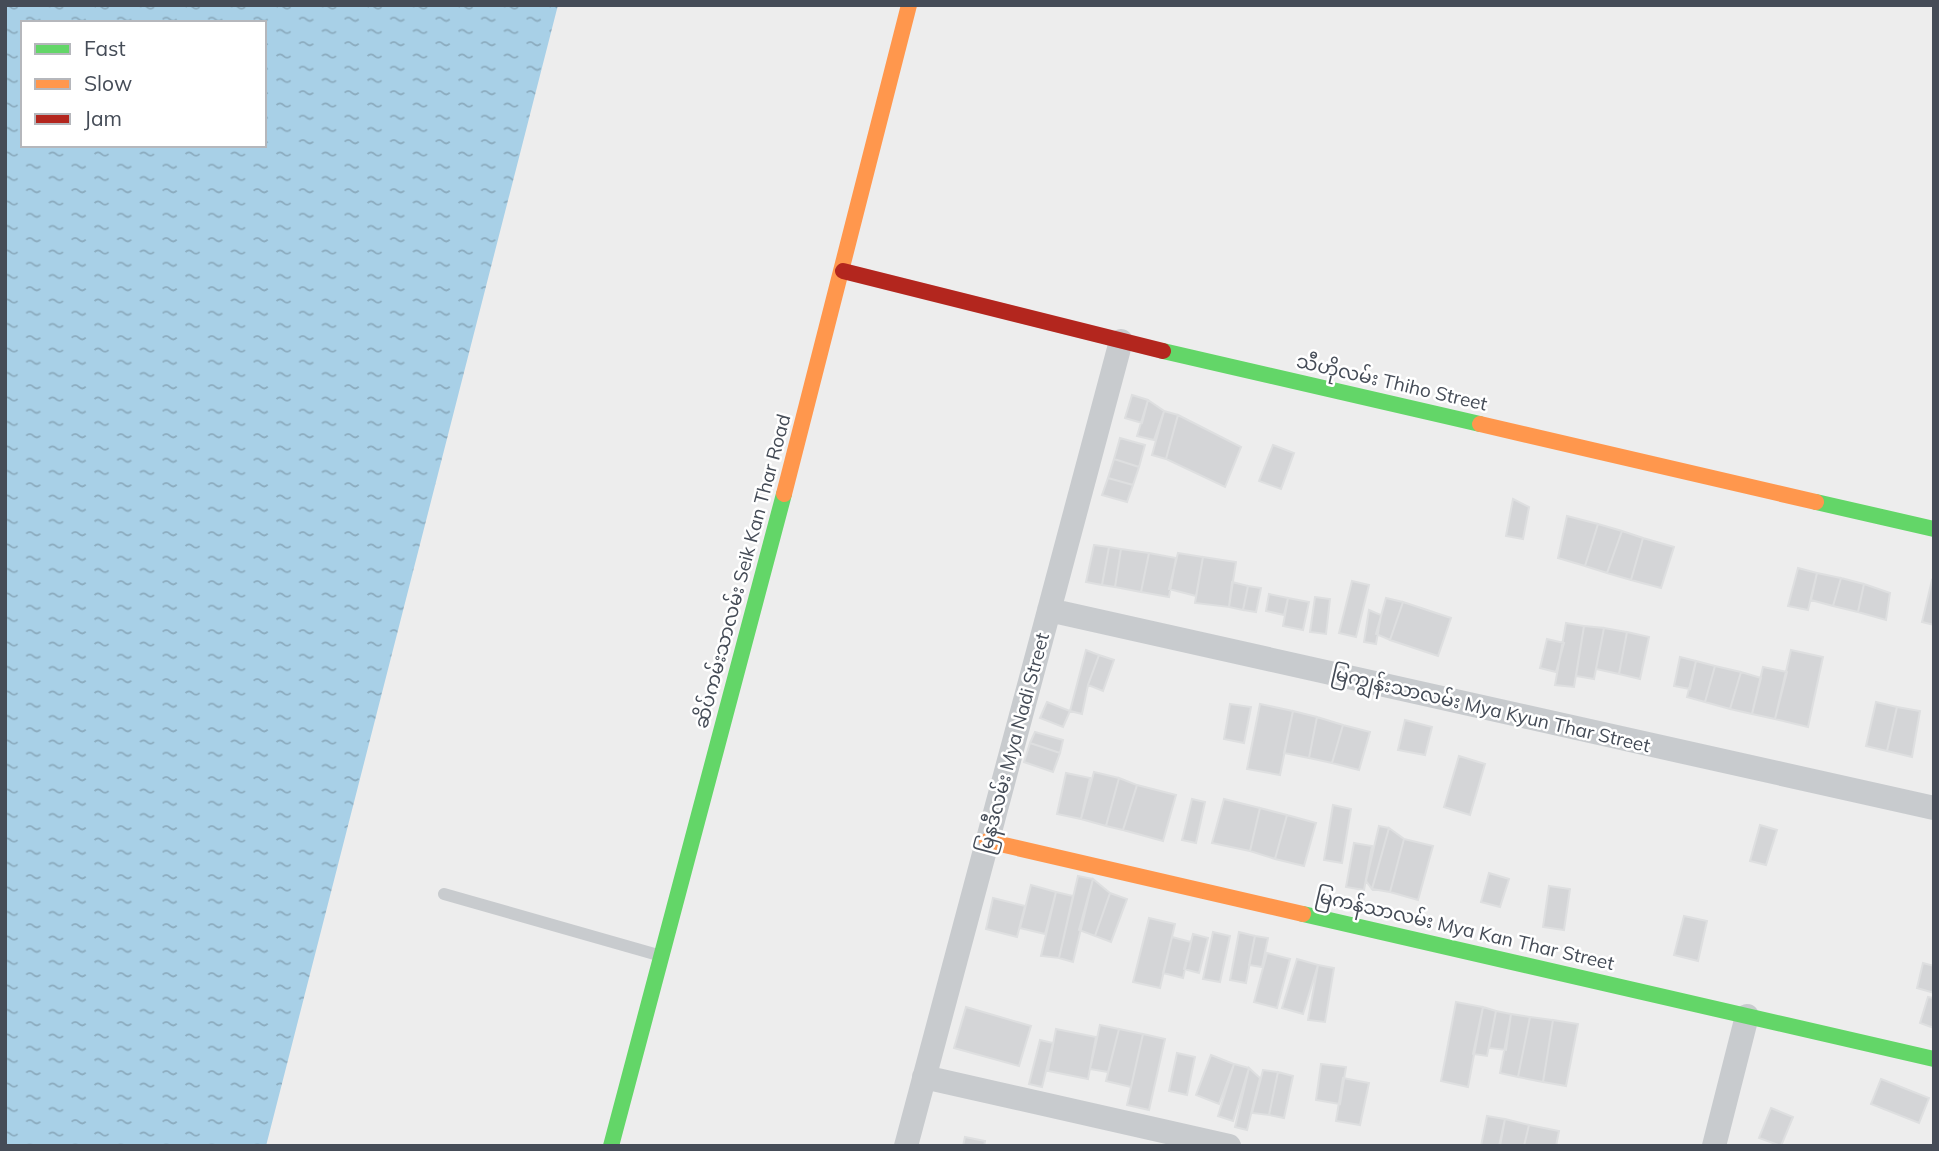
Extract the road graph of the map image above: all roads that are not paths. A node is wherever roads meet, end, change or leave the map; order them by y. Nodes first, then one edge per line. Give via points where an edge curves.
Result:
1 (909, 5) edge
2 (843, 271) junction
3 (1121, 341) junction
4 (1934, 529) edge
5 (1049, 610) junction
6 (1934, 808) edge
7 (987, 841) junction
8 (444, 894) dead end
9 (662, 956) junction
10 (1747, 1016) junction
11 (1934, 1059) edge
12 (924, 1077) junction
13 (611, 1146) edge
14 (906, 1146) edge
15 (1229, 1146) edge
16 (1714, 1146) edge

1 - 2 street, ဆိပ်ကမ်းသာလမ်း Seik Kan Thar Road
2 - 3 street, သီဟိုလမ်း Thiho Street
2 - 9 street, ဆိပ်ကမ်းသာလမ်း Seik Kan Thar Road
3 - 4 street, သီဟိုလမ်း Thiho Street
3 - 5 street, မြနဒီလမ်း Mya Nadi Street
5 - 6 street, မြကျွန်းသာလမ်း Mya Kyun Thar Street
5 - 7 street, မြနဒီလမ်း Mya Nadi Street
7 - 10 street, မြကန်သာလမ်း Mya Kan Thar Street
7 - 12 street, မြနဒီလမ်း Mya Nadi Street
8 - 9 lane
9 - 13 street, ဆိပ်ကမ်းသာလမ်း Seik Kan Thar Road
10 - 11 street, မြကန်သာလမ်း Mya Kan Thar Street
10 - 16 street
12 - 14 street, မြနဒီလမ်း Mya Nadi Street
12 - 15 street

